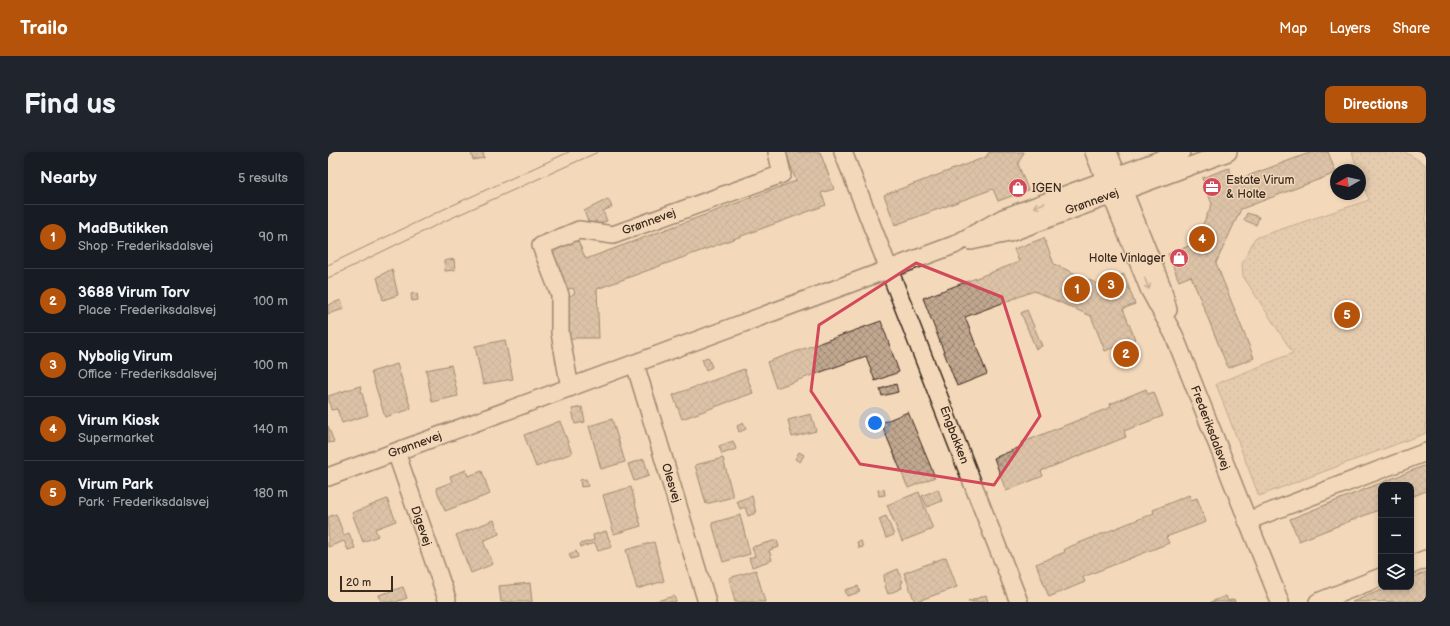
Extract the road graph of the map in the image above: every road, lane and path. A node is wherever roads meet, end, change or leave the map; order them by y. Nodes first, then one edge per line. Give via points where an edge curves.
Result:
1 (777, 152) edge
2 (844, 152) edge
3 (1094, 152) edge
4 (1108, 152) edge
5 (1181, 152) edge
6 (1228, 152) edge
7 (1114, 186) junction
8 (890, 269) junction
9 (635, 364) junction
10 (570, 388) junction
11 (396, 452) junction
12 (1426, 452) edge
13 (328, 477) edge
14 (1247, 521) junction
15 (1426, 559) edge
16 (1414, 564) edge
17 (1378, 578) edge
18 (446, 599) dead end
19 (707, 602) edge
20 (1019, 602) edge
21 (1280, 602) edge
22 (1318, 602) edge

1 - 10 street, Grønnevej via 782,174 613,235 579,230 541,246 560,295 560,333
2 - 8 street
3 - 7 street, Frederiksdalsvej
4 - 7 street, Frederiksdalsvej
5 - 7 street, Grønnevej
6 - 7 street, Grønnevej
7 - 8 street, Grønnevej via 1003,218 954,245
7 - 14 street, Frederiksdalsvej via 1162,287 1174,335
8 - 9 street, Grønnevej
8 - 20 street, Engbakken
9 - 10 street, Grønnevej
9 - 19 street, Olesvej
10 - 11 street, Grønnevej
11 - 13 street, Grønnevej
11 - 18 street, Digevej
12 - 14 street
14 - 21 street, Frederiksdalsvej
15 - 16 street
17 - 22 street

